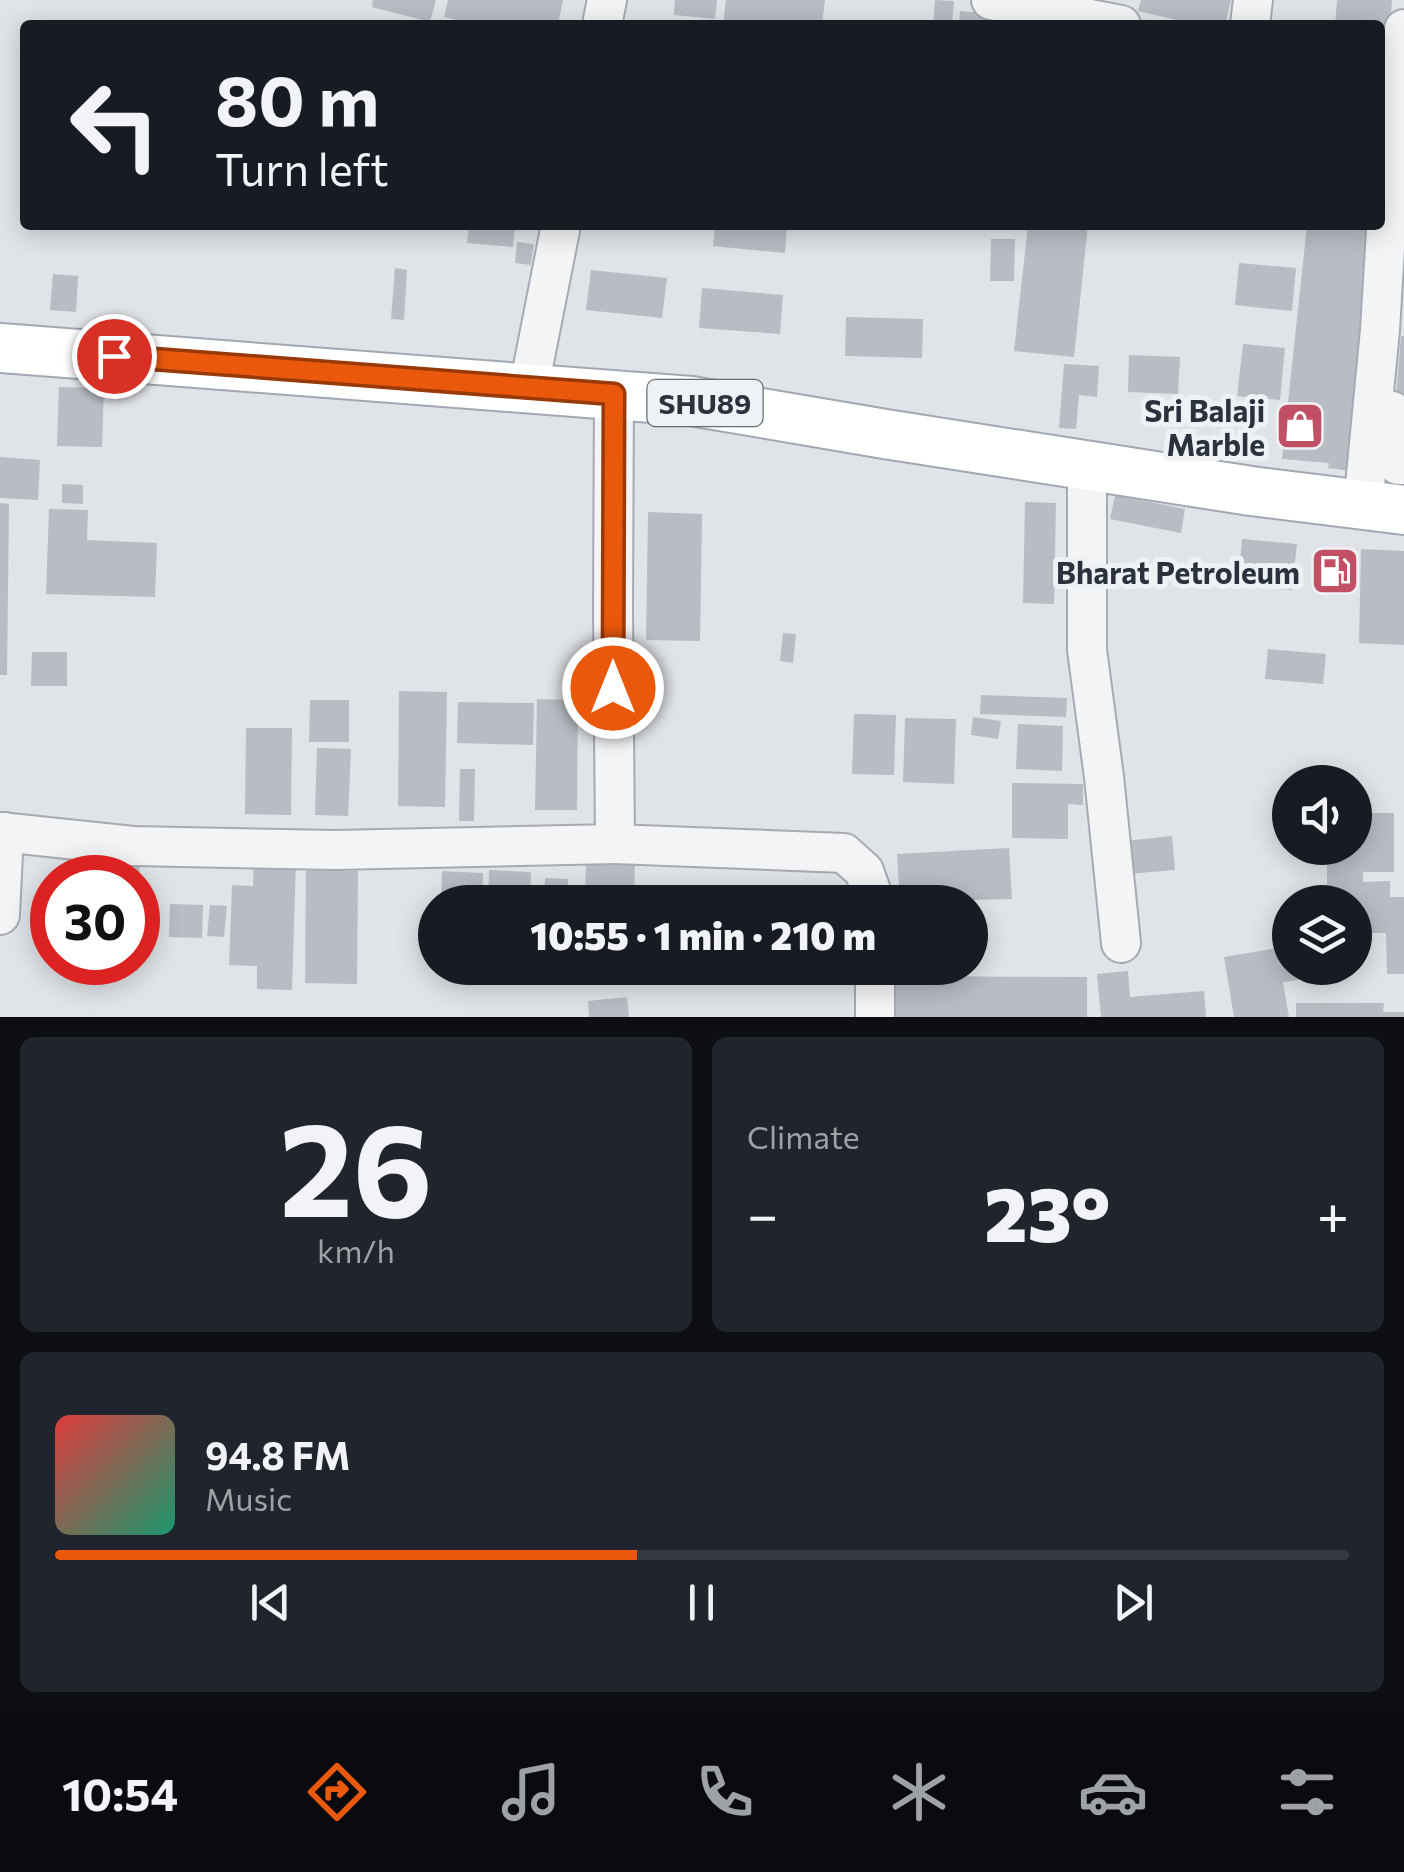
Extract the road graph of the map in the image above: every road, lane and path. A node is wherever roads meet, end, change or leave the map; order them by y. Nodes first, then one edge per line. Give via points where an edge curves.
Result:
1 (991, 0) edge
2 (1095, 20) edge
3 (1398, 51) edge
4 (560, 230) edge
5 (1404, 274) edge
6 (0, 348) edge
7 (528, 387) junction
8 (614, 394) junction
9 (1086, 465) junction
10 (1404, 466) edge
11 (1384, 508) edge
12 (2, 832) edge
13 (615, 844) junction
14 (869, 885) edge
15 (0, 916) edge
16 (1121, 943) dead end
17 (875, 985) edge
18 (875, 1017) edge

1 - 2 street
3 - 11 street via 1380,330
4 - 7 street
5 - 10 street via 1388,448
6 - 7 main road, SHU89
7 - 8 main road, SHU89
8 - 9 main road, SHU89 via 691,400
8 - 13 street
9 - 11 main road, SHU89
9 - 16 street via 1087,650
12 - 13 street via 151,846 335,850
12 - 15 street
13 - 14 street via 844,853
17 - 18 street

